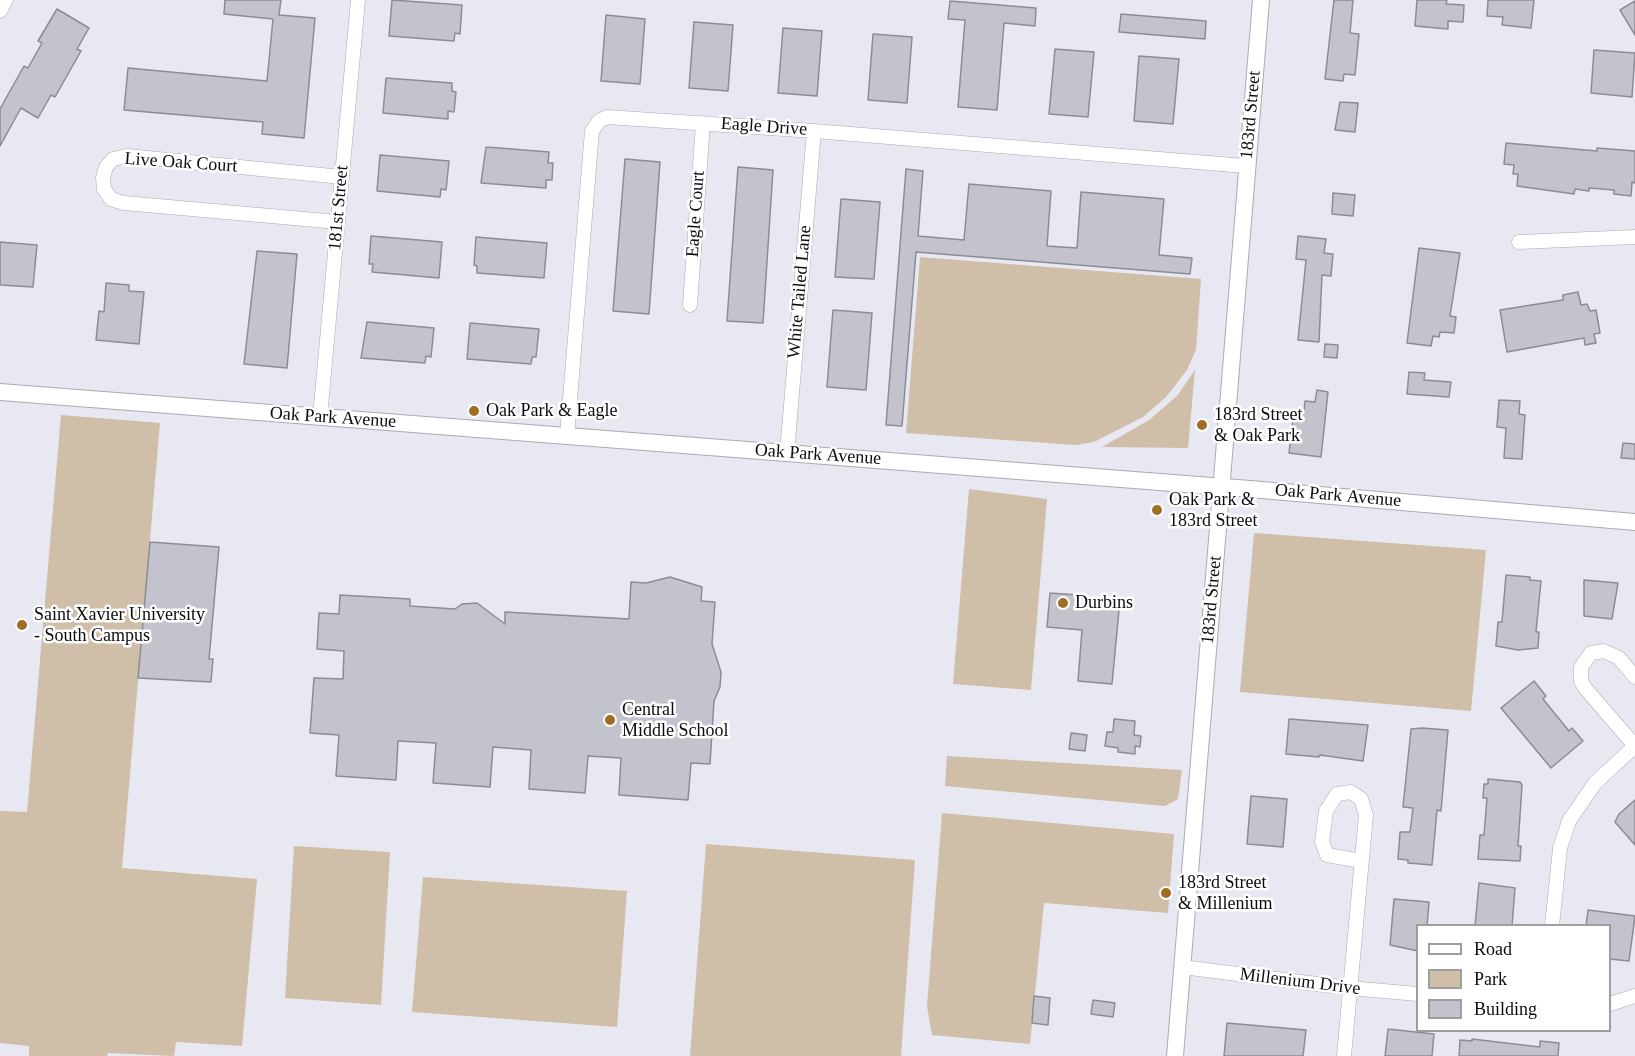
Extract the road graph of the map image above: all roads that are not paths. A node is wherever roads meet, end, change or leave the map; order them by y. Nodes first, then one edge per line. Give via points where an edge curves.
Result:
1 (6, 0) edge
2 (358, 0) edge
3 (1261, 0) edge
4 (0, 11) edge
5 (703, 123) junction
6 (814, 131) junction
7 (1246, 166) junction
8 (342, 177) junction
9 (338, 222) junction
10 (1635, 237) edge
11 (1519, 242) dead end
12 (690, 304) dead end
13 (0, 392) edge
14 (320, 417) junction
15 (567, 436) junction
16 (787, 453) junction
17 (1222, 486) junction
18 (1635, 522) edge
19 (1635, 677) edge
20 (1635, 746) edge
21 (1361, 861) junction
22 (1552, 924) edge
23 (1182, 967) junction
24 (1349, 988) junction
25 (1416, 994) edge
26 (1635, 996) edge
27 (1611, 1004) edge
28 (1174, 1056) edge
29 (1344, 1056) edge

1 - 4 street
2 - 8 street, 181st Street
3 - 7 street, 183rd Street
5 - 6 street, Eagle Drive
5 - 12 street, Eagle Court
5 - 15 street, Eagle Drive via 615,117 599,122 592,131
6 - 7 street, Eagle Drive
6 - 16 street, White Tailed Lane
7 - 17 street, 183rd Street
8 - 9 street, 181st Street
8 - 9 street, Live Oak Court via 128,156 113,159 103,178 111,199 124,203
9 - 14 street, 181st Street
10 - 11 street
13 - 14 street, Oak Park Avenue
14 - 15 street, Oak Park Avenue
15 - 16 street, Oak Park Avenue
16 - 17 street, Oak Park Avenue
17 - 18 street, Oak Park Avenue
17 - 23 street, 183rd Street
19 - 20 street via 1619,658 1604,651 1585,658 1580,674 1585,688
20 - 22 street via 1595,783 1569,821 1560,848
21 - 21 street via 1366,815 1361,799 1351,792 1337,794 1326,811 1322,843 1328,855
21 - 24 street
23 - 24 street, Millenium Drive
23 - 28 street, 183rd Street
24 - 25 street, Millenium Drive
24 - 29 street
26 - 27 street

